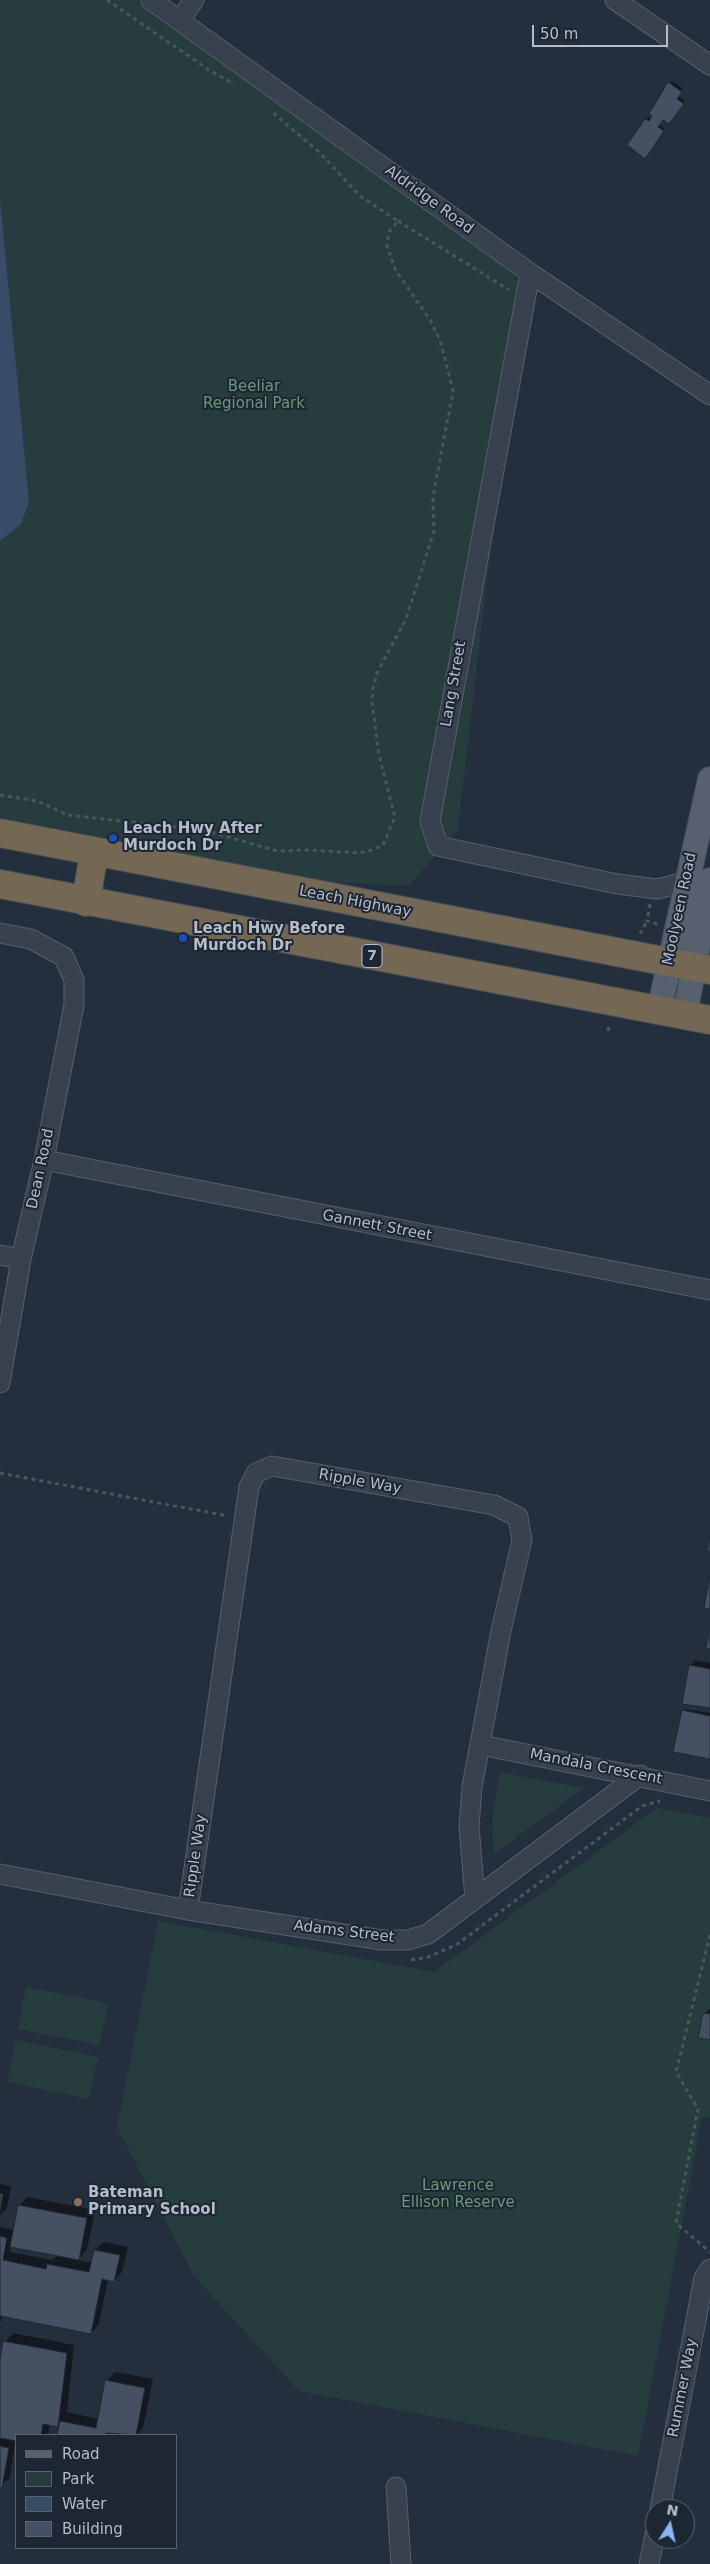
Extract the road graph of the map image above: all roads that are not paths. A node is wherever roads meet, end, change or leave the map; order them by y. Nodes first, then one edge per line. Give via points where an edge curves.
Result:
1 (151, 0) edge
2 (194, 0) edge
3 (615, 0) edge
4 (180, 20) junction
5 (710, 66) edge
6 (530, 273) junction
7 (710, 395) edge
8 (710, 779) edge
9 (0, 833) edge
10 (94, 852) junction
11 (710, 880) edge
12 (686, 882) junction
13 (0, 884) edge
14 (86, 902) junction
15 (0, 933) edge
16 (691, 966) edge
17 (684, 1015) edge
18 (44, 1160) junction
19 (0, 1255) edge
20 (21, 1259) junction
21 (710, 1290) edge
22 (0, 1383) edge
23 (481, 1745) junction
24 (640, 1775) junction
25 (710, 1791) edge
26 (0, 1874) edge
27 (475, 1898) junction
28 (188, 1910) junction
29 (710, 2269) edge
30 (396, 2487) dead end
31 (662, 2499) edge
32 (652, 2549) edge
33 (401, 2564) edge
34 (649, 2564) edge

1 - 4 street, Aldridge Road
2 - 4 street
3 - 5 street
4 - 6 street, Aldridge Road
6 - 7 street, Aldridge Road
6 - 12 street, Lang Street via 430,821 438,846 617,884 666,889
8 - 12 main road, Moolyeen Road
9 - 10 highway, Leach Highway
10 - 14 highway
10 - 16 highway, Leach Highway
11 - 16 main road, Moolyeen Road
12 - 16 main road, Moolyeen Road
13 - 14 highway, 7
14 - 17 highway, 7
15 - 18 street, Dean Road via 31,939 64,957 74,980 74,1005
16 - 17 main road, Moolyeen Road
18 - 20 street, Dean Road
18 - 21 street, Gannett Street
19 - 20 street
20 - 22 street, Dean Road
23 - 24 street, Mandala Crescent
23 - 27 street, Ripple Way via 472,1788 469,1827
23 - 28 street, Ripple Way via 522,1540 518,1517 494,1506 272,1466 256,1473 249,1487 243,1518
24 - 25 street, Mandala Crescent
24 - 27 street, Adams Street
26 - 28 street, Adams Street
27 - 28 street, Adams Street via 428,1934 408,1940 382,1940
29 - 31 street, Rummer Way via 704,2278
30 - 33 street
32 - 34 street

